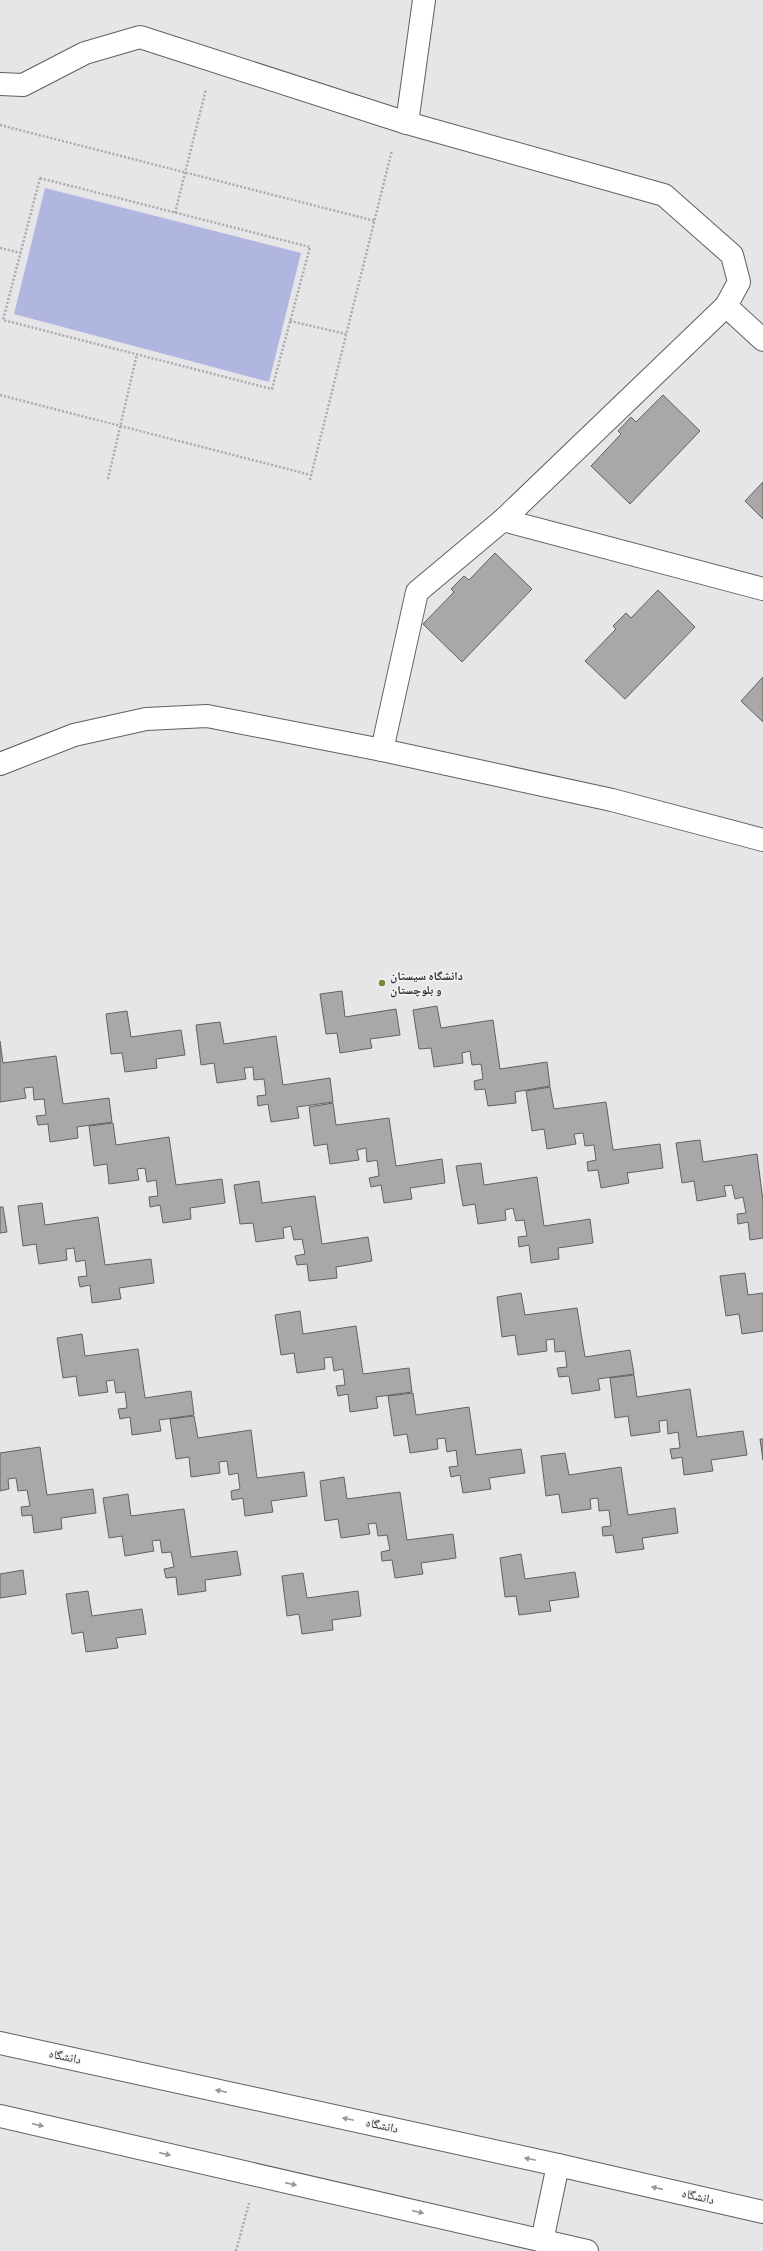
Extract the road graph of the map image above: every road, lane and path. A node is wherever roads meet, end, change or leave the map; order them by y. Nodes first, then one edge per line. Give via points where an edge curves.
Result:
1 (424, 0) edge
2 (214, 60) junction
3 (0, 84) edge
4 (404, 122) junction
5 (0, 125) edge
6 (184, 172) junction
7 (175, 213) junction
8 (375, 221) junction
9 (0, 248) edge
10 (21, 253) junction
11 (726, 306) junction
12 (290, 321) junction
13 (346, 334) junction
14 (763, 340) edge
15 (137, 354) junction
16 (0, 395) edge
17 (120, 426) junction
18 (311, 475) junction
19 (108, 479) dead end
20 (310, 480) dead end
21 (503, 520) junction
22 (763, 589) edge
23 (382, 750) junction
24 (0, 764) edge
25 (763, 840) edge
26 (0, 2043) edge
27 (0, 2116) edge
28 (558, 2165) junction
29 (257, 2176) junction
30 (763, 2212) edge
31 (542, 2241) junction
32 (236, 2251) edge
33 (587, 2251) edge

1 - 4 street
2 - 3 street via 140,37 85,53 23,85
2 - 4 street
2 - 6 path
4 - 8 path
4 - 11 street via 664,195 732,255 739,282
5 - 6 path
6 - 7 path
6 - 8 path
7 - 10 path via 40,178
7 - 12 path via 310,247
8 - 13 path
9 - 10 path
10 - 15 path via 3,320
11 - 14 street
11 - 21 street
12 - 13 path
12 - 15 path via 272,389
13 - 18 path
15 - 17 path
16 - 17 path
17 - 18 path
17 - 19 path
18 - 20 path
21 - 22 street
21 - 23 street via 418,592
23 - 24 street via 207,716 146,719 74,734
23 - 25 street via 612,800
28 -> 26 street, دانشگاه
27 -> 29 street
30 -> 28 street, دانشگاه
28 - 31 street
29 -> 31 street
29 - 32 path
31 - 33 street

